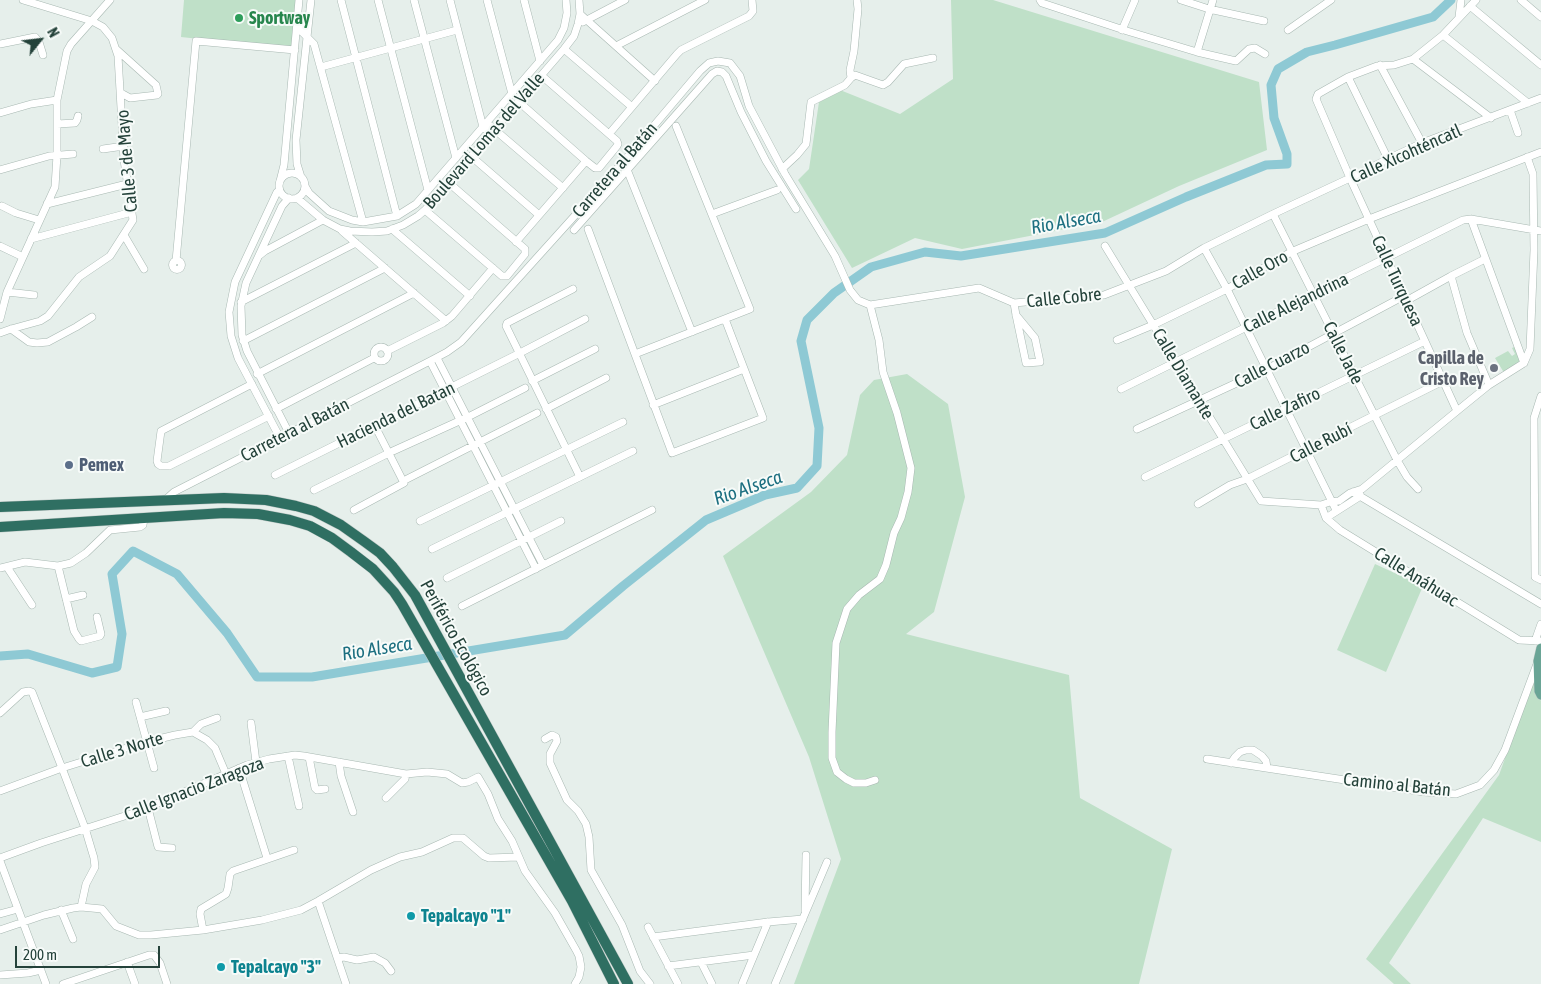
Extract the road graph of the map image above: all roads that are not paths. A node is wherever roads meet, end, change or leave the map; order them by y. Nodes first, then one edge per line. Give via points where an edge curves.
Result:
1 (23, 0) edge
2 (110, 0) edge
3 (299, 0) edge
4 (311, 0) edge
5 (341, 0) edge
6 (378, 0) edge
7 (414, 0) edge
8 (450, 0) edge
9 (487, 0) edge
10 (524, 0) edge
11 (566, 0) edge
12 (579, 0) edge
13 (625, 0) edge
14 (704, 0) edge
15 (752, 0) edge
16 (857, 0) edge
17 (1040, 0) edge
18 (1135, 0) edge
19 (1180, 0) edge
20 (1213, 0) edge
21 (1331, 0) edge
22 (1461, 0) edge
23 (1476, 0) edge
24 (1521, 0) edge
25 (1470, 6) junction
26 (1209, 9) junction
27 (298, 13) junction
28 (580, 14) junction
29 (1459, 17) junction
30 (1541, 17) edge
31 (587, 20) junction
32 (92, 21) junction
33 (1264, 21) dead end
34 (578, 24) junction
35 (457, 30) junction
36 (1122, 30) junction
37 (1288, 30) dead end
38 (1443, 35) junction
39 (307, 39) junction
40 (425, 39) junction
41 (296, 40) junction
42 (0, 44) edge
43 (616, 46) junction
44 (390, 48) junction
45 (116, 49) junction
46 (564, 49) junction
47 (295, 50) junction
48 (1197, 52) junction
49 (1265, 54) dead end
50 (42, 55) dead end
51 (356, 58) junction
52 (933, 58) dead end
53 (1413, 59) junction
54 (540, 61) junction
55 (1380, 65) junction
56 (1541, 65) edge
57 (321, 67) junction
58 (542, 76) junction
59 (1348, 77) junction
60 (851, 78) junction
61 (655, 80) junction
62 (120, 94) junction
63 (512, 94) junction
64 (1541, 98) edge
65 (57, 100) junction
66 (519, 102) junction
67 (1528, 103) junction
68 (632, 107) junction
69 (1510, 110) junction
70 (0, 113) edge
71 (78, 116) dead end
72 (1492, 118) junction
73 (57, 124) junction
74 (485, 125) junction
75 (676, 126) dead end
76 (493, 132) junction
77 (1518, 133) dead end
78 (609, 134) junction
79 (1422, 143) junction
80 (124, 146) junction
81 (103, 149) dead end
82 (1541, 152) edge
83 (74, 154) dead end
84 (57, 155) junction
85 (472, 157) junction
86 (1527, 157) junction
87 (456, 158) junction
88 (1388, 159) junction
89 (586, 161) junction
90 (624, 162) junction
91 (782, 169) junction
92 (0, 170) edge
93 (627, 170) junction
94 (301, 177) junction
95 (1350, 178) junction
96 (280, 181) junction
97 (449, 183) junction
98 (790, 183) junction
99 (127, 184) junction
100 (305, 186) junction
101 (562, 188) junction
102 (779, 188) junction
103 (428, 190) junction
104 (1541, 190) edge
105 (280, 191) junction
106 (1533, 193) junction
107 (293, 198) junction
108 (47, 204) junction
109 (2, 206) dead end
110 (796, 209) dead end
111 (425, 210) junction
112 (132, 212) junction
113 (1537, 213) edge
114 (712, 214) junction
115 (1273, 214) junction
116 (539, 215) junction
117 (397, 216) junction
118 (1369, 219) junction
119 (1471, 219) junction
120 (39, 220) junction
121 (323, 220) junction
122 (363, 222) junction
123 (340, 229) junction
124 (392, 229) junction
125 (574, 230) dead end
126 (588, 230) dead end
127 (1537, 231) edge
128 (124, 235) junction
129 (31, 239) junction
130 (516, 242) junction
131 (356, 243) junction
132 (0, 246) edge
133 (1105, 246) dead end
134 (1204, 248) junction
135 (250, 250) junction
136 (1292, 252) junction
137 (261, 253) junction
138 (23, 256) junction
139 (1387, 258) junction
140 (1485, 259) junction
141 (178, 262) dead end
142 (385, 268) junction
143 (493, 268) junction
144 (144, 269) dead end
145 (1451, 276) junction
146 (1129, 286) junction
147 (573, 289) dead end
148 (1227, 289) junction
149 (7, 292) junction
150 (414, 293) junction
151 (34, 295) dead end
152 (1314, 295) junction
153 (470, 296) junction
154 (1405, 299) junction
155 (241, 302) junction
156 (1014, 303) junction
157 (870, 305) junction
158 (1016, 315) junction
159 (92, 317) dead end
160 (585, 318) dead end
161 (0, 319) edge
162 (725, 319) junction
163 (446, 321) junction
164 (1153, 325) junction
165 (1247, 328) junction
166 (11, 329) junction
167 (692, 332) junction
168 (0, 333) edge
169 (1334, 334) junction
170 (1117, 340) dead end
171 (243, 341) junction
172 (1425, 341) junction
173 (595, 349) dead end
174 (518, 354) junction
175 (634, 354) junction
176 (434, 360) junction
177 (1176, 363) junction
178 (1524, 363) junction
179 (744, 369) junction
180 (1267, 369) junction
181 (257, 374) junction
182 (1354, 376) junction
183 (606, 378) dead end
184 (532, 381) junction
185 (1443, 381) junction
186 (252, 384) junction
187 (1489, 385) junction
188 (452, 387) junction
189 (525, 388) dead end
190 (266, 389) junction
191 (1121, 389) dead end
192 (445, 391) junction
193 (257, 394) junction
194 (1541, 396) edge
195 (1199, 401) junction
196 (654, 405) junction
197 (1286, 408) junction
198 (276, 409) junction
199 (546, 409) junction
200 (1457, 411) junction
201 (537, 413) dead end
202 (269, 416) junction
203 (1374, 416) junction
204 (468, 417) junction
205 (1537, 419) edge
206 (461, 420) junction
207 (623, 422) dead end
208 (374, 426) junction
209 (1138, 430) dead end
210 (289, 433) junction
211 (280, 438) junction
212 (1223, 439) junction
213 (477, 444) junction
214 (566, 450) junction
215 (1307, 450) junction
216 (633, 451) dead end
217 (391, 452) junction
218 (1397, 460) junction
219 (209, 474) junction
220 (275, 475) dead end
221 (580, 477) junction
222 (1145, 477) dead end
223 (1247, 479) junction
224 (406, 481) junction
225 (497, 484) junction
226 (1418, 489) dead end
227 (314, 490) dead end
228 (1358, 493) junction
229 (185, 500) junction
230 (164, 501) junction
231 (1333, 502) junction
232 (1198, 504) dead end
233 (1321, 505) junction
234 (0, 507) edge
235 (354, 510) dead end
236 (652, 510) dead end
237 (1336, 510) junction
238 (511, 511) junction
239 (144, 518) junction
240 (1326, 518) junction
241 (420, 521) dead end
242 (561, 521) dead end
243 (0, 527) edge
244 (525, 539) junction
245 (432, 549) dead end
246 (58, 566) junction
247 (540, 567) junction
248 (4, 568) edge
249 (447, 578) dead end
250 (1541, 580) edge
251 (83, 595) dead end
252 (66, 600) junction
253 (1541, 604) edge
254 (32, 605) dead end
255 (462, 606) dead end
256 (97, 617) dead end
257 (1541, 624) edge
258 (1539, 643) edge
259 (1538, 661) junction
260 (1541, 695) edge
261 (136, 702) dead end
262 (166, 711) dead end
263 (0, 713) edge
264 (140, 717) junction
265 (217, 718) dead end
266 (251, 723) dead end
267 (193, 732) junction
268 (545, 739) dead end
269 (146, 742) junction
270 (288, 756) junction
271 (308, 756) junction
272 (1207, 759) dead end
273 (256, 762) junction
274 (338, 762) junction
275 (1232, 762) junction
276 (62, 768) junction
277 (154, 768) dead end
278 (239, 768) junction
279 (1267, 768) junction
280 (226, 774) junction
281 (406, 774) junction
282 (875, 780) dead end
283 (325, 789) dead end
284 (0, 791) edge
285 (386, 798) dead end
286 (299, 806) dead end
287 (148, 808) junction
288 (353, 812) dead end
289 (84, 828) junction
290 (172, 848) dead end
291 (294, 850) dead end
292 (806, 855) dead end
293 (518, 857) junction
294 (267, 858) junction
295 (0, 860) edge
296 (827, 862) dead end
297 (318, 901) junction
298 (81, 907) junction
299 (18, 909) junction
300 (61, 910) junction
301 (0, 914) edge
302 (804, 917) junction
303 (22, 922) junction
304 (768, 922) junction
305 (648, 927) dead end
306 (0, 930) edge
307 (203, 930) junction
308 (653, 938) junction
309 (73, 939) dead end
310 (754, 956) junction
311 (338, 958) junction
312 (127, 962) junction
313 (701, 962) junction
314 (668, 966) junction
315 (41, 970) junction
316 (391, 971) dead end
317 (0, 975) edge
318 (628, 983) edge
319 (46, 984) edge
320 (64, 984) edge
321 (134, 984) edge
322 (167, 984) edge
323 (346, 984) edge
324 (575, 984) edge
325 (614, 984) edge
326 (650, 984) edge
327 (678, 984) edge
328 (712, 984) edge
329 (742, 984) edge
330 (775, 984) edge

1 - 32 street
2 - 32 street
3 - 27 street
4 - 39 street
5 - 51 street
6 - 44 street
7 - 40 street
8 - 35 street
9 - 63 street
10 - 54 street
11 - 54 street, Boulevard Lomas del Valle via 564,28
12 - 28 street, Boulevard Lomas del Valle
13 - 31 street
14 - 43 street
15 - 61 street via 752,14 681,50
16 - 60 street
17 - 36 street
18 - 36 street
19 - 26 street
20 - 26 street
21 - 37 street
22 - 29 street
23 - 25 street
24 - 30 street
25 - 29 street
25 - 56 street
26 - 33 street
26 - 48 street
27 - 39 street
27 - 41 street
28 - 31 street
28 - 34 street, Boulevard Lomas del Valle
29 - 38 street
31 - 34 street
31 - 43 street
32 - 45 street, Calle 3 de Mayo via 103,27
32 - 65 street via 67,51
34 - 46 street, Boulevard Lomas del Valle
35 - 40 street
35 - 74 street
36 - 48 street
38 - 53 street
38 - 67 street
39 - 41 street
39 - 57 street via 314,44
39 - 94 street via 296,140
40 - 44 street
40 - 87 street
41 - 47 street
42 - 50 street via 35,37
43 - 61 street
44 - 51 street
44 - 103 street
45 - 62 street, Calle 3 de Mayo
45 - 62 street via 158,87 157,96 130,98
46 - 58 street, Boulevard Lomas del Valle
46 - 68 street
47 - 96 street
47 - 141 street via 196,41
48 - 49 street via 1236,61 1250,49 1255,48
51 - 57 street
51 - 117 street
52 - 60 street via 904,64 883,85 855,75
53 - 55 street via 1394,65
53 - 72 street
54 - 63 street, Boulevard Lomas del Valle
55 - 59 street
55 - 79 street
57 - 122 street
58 - 66 street, Boulevard Lomas del Valle
58 - 78 street
59 - 88 street
59 - 95 street, Calle Turquesa via 1318,94 1316,99
60 - 91 street via 811,102 806,144
61 - 68 street
62 - 80 street, Calle 3 de Mayo
63 - 74 street, Boulevard Lomas del Valle
64 - 67 street, Calle Xicohténcatl
65 - 70 street
65 - 73 street
66 - 76 street, Boulevard Lomas del Valle
66 - 89 street
67 - 69 street, Calle Xicohténcatl
68 - 78 street
69 - 72 street, Calle Xicohténcatl
69 - 77 street
71 - 73 street via 75,123
72 - 79 street, Calle Xicohténcatl
73 - 84 street
74 - 76 street
74 - 87 street, Boulevard Lomas del Valle
75 - 114 street
76 - 85 street, Boulevard Lomas del Valle
76 - 101 street
78 - 89 street via 618,144 599,168
79 - 88 street, Calle Xicohténcatl
80 - 81 street
80 - 99 street, Calle 3 de Mayo
82 - 86 street, Calle Oro
83 - 84 street
84 - 92 street
84 - 108 street via 55,187
85 - 97 street, Boulevard Lomas del Valle
85 - 116 street
86 - 106 street via 1533,174
86 - 118 street, Calle Oro
87 - 103 street, Boulevard Lomas del Valle
88 - 95 street, Calle Xicohténcatl
89 - 101 street
90 - 91 street, Carretera al Batán via 700,71 709,63 718,61 730,63 740,76 749,106
90 - 93 street
90 - 176 street, Carretera al Batán via 469,335
91 - 98 street, Carretera al Batán
93 - 102 street via 717,71 726,76
93 - 125 street
93 - 167 street
94 - 96 street via 292,173
94 - 100 street
95 - 115 street, Calle Xicohténcatl
95 - 118 street, Calle Turquesa
96 - 105 street
97 - 111 street, Boulevard Lomas del Valle
97 - 130 street
98 - 102 street
98 - 157 street, Carretera al Batán via 835,256 850,290 858,300
99 - 108 street
99 - 112 street, Calle 3 de Mayo
100 - 107 street via 304,191
100 - 122 street, Boulevard Lomas del Valle via 329,211
101 - 116 street
102 - 110 street
102 - 114 street
103 - 117 street, Boulevard Lomas del Valle via 416,204
104 - 106 street
105 - 107 street
105 - 135 street via 276,192
106 - 113 street
107 - 121 street, Boulevard Lomas del Valle
107 - 137 street via 282,206
108 - 120 street
109 - 120 street
111 - 124 street, Boulevard Lomas del Valle
111 - 143 street
112 - 128 street, Calle 3 de Mayo via 132,222
112 - 129 street
113 - 127 street
114 - 162 street via 750,309
115 - 134 street, Calle Cobre
115 - 136 street, Calle Jade
116 - 130 street
117 - 122 street, Boulevard Lomas del Valle
118 - 136 street, Calle Oro
118 - 139 street, Calle Turquesa
119 - 127 street
119 - 139 street, Calle Alejandrina
119 - 140 street
120 - 129 street
121 - 123 street, Boulevard Lomas del Valle
121 - 137 street
123 - 124 street, Boulevard Lomas del Valle via 365,232
123 - 131 street
124 - 153 street
126 - 175 street
127 - 178 street via 1530,349
128 - 144 street
128 - 166 street, Calle 3 de Mayo via 110,256 79,278 44,319
129 - 138 street
130 - 143 street via 525,249 525,254 508,276 502,276
131 - 142 street
131 - 155 street
132 - 138 street
133 - 146 street, Calle Diamante
134 - 146 street, Calle Cobre via 1166,271
134 - 148 street
135 - 137 street
135 - 186 street via 235,282 229,312 233,344
136 - 148 street, Calle Oro
136 - 152 street, Calle Jade
137 - 155 street via 246,283
138 - 149 street
139 - 152 street, Calle Alejandrina
139 - 154 street, Calle Turquesa
140 - 145 street, Calle Cuarzo
140 - 178 street
142 - 150 street
142 - 171 street
143 - 153 street
145 - 154 street, Calle Cuarzo
145 - 187 street via 1467,333
146 - 156 street, Calle Cobre via 1104,295
146 - 164 street, Calle Diamante
147 - 174 street via 507,324
148 - 164 street, Calle Oro
148 - 165 street
149 - 151 street
149 - 161 street
150 - 163 street
150 - 181 street
152 - 165 street, Calle Alejandrina
152 - 169 street, Calle Jade
153 - 163 street
154 - 169 street, Calle Cuarzo
154 - 172 street, Calle Turquesa
155 - 171 street
156 - 157 street, Calle Cobre via 979,288
156 - 158 street
157 - 282 street via 883,372 911,468 901,518 880,580 859,595 847,609 836,643 832,758 837,772 846,779 854,783
158 - 158 street via 1026,363 1040,362 1035,338
159 - 166 street via 48,342 29,342
160 - 174 street, Hacienda del Batan
162 - 167 street
162 - 179 street
163 - 198 street via 387,351 384,347 377,348 374,358
164 - 170 street, Calle Oro
164 - 177 street, Calle Diamante
165 - 177 street, Calle Alejandrina
165 - 180 street
166 - 168 street, Calle 3 de Mayo
167 - 175 street
169 - 180 street, Calle Cuarzo
169 - 182 street, Calle Jade
171 - 181 street
172 - 182 street, Calle Zafiro
172 - 185 street, Calle Turquesa
173 - 184 street
174 - 184 street
174 - 188 street, Hacienda del Batan
175 - 196 street
176 - 188 street
176 - 192 street
176 - 210 street, Carretera al Batán
177 - 191 street, Calle Alejandrina
177 - 195 street, Calle Diamante
178 - 187 street
179 - 196 street
179 - 196 street via 763,418 672,453
180 - 195 street, Calle Cuarzo
180 - 197 street
181 - 190 street
182 - 197 street, Calle Zafiro
182 - 203 street, Calle Jade
183 - 199 street
184 - 199 street
185 - 200 street, Calle Turquesa
185 - 203 street, Calle Rubí
186 - 193 street
186 - 202 street via 161,431 158,464 166,467
187 - 200 street
188 - 192 street, Hacienda del Batan
188 - 204 street
189 - 204 street
190 - 193 street
190 - 198 street
192 - 206 street
192 - 208 street, Hacienda del Batan
193 - 202 street
194 - 205 street
195 - 209 street, Calle Cuarzo
195 - 212 street, Calle Diamante
197 - 212 street, Calle Zafiro
197 - 215 street
198 - 210 street
199 - 214 street
200 - 218 street
201 - 213 street
202 - 211 street
203 - 215 street, Calle Rubí
203 - 218 street, Calle Jade
204 - 206 street
204 - 213 street
205 - 250 street via 1535,577
206 - 213 street
206 - 217 street
207 - 214 street
208 - 217 street
208 - 220 street, Hacienda del Batan
210 - 211 street, Carretera al Batán
211 - 219 street, Carretera al Batán
212 - 222 street, Calle Zafiro
212 - 223 street, Calle Diamante
213 - 224 street
213 - 225 street
214 - 221 street
214 - 225 street
215 - 223 street, Calle Rubí
215 - 231 street
216 - 221 street
217 - 224 street
217 - 227 street
218 - 226 street, Calle Jade
218 - 228 street
219 - 229 street, Carretera al Batán via 188,490
219 - 230 street, Carretera al Batán via 174,492
221 - 238 street
223 - 232 street, Calle Rubí
223 - 233 street, Calle Diamante via 1261,501
224 - 235 street
225 - 238 street
225 - 241 street
228 - 231 street
228 - 237 street
228 - 253 street
229 - 230 highway, Periférico Ecológico
229 - 318 highway, Periférico Ecológico via 266,500 304,508 332,520 365,542 393,567 415,595 436,632
230 - 234 highway, Periférico Ecológico
231 - 233 street
231 - 237 street
233 - 240 street
236 - 247 street
237 - 240 street
238 - 244 street
238 - 245 street
239 - 243 highway, Periférico Ecológico
239 - 246 street via 140,527 110,530 71,564
239 - 325 highway, Periférico Ecológico via 251,513 290,520 310,526 373,569 402,604 448,682 572,901
240 - 258 street, Calle Anáhuac via 1340,530 1518,640
242 - 244 street
244 - 247 street
244 - 249 street
246 - 248 street via 25,562
246 - 252 street
247 - 255 street
248 - 254 street
251 - 252 street
252 - 256 street via 74,632 81,641 100,636
257 - 258 street
258 - 259 main road
259 - 260 main road
259 - 279 street, Camino al Batán via 1504,750 1494,770 1480,785 1456,794 1424,792
261 - 264 street
262 - 264 street
263 - 276 street via 29,690
264 - 269 street
265 - 267 street via 200,724
266 - 273 street
267 - 269 street, Calle 3 Norte
267 - 280 street via 215,748
268 - 326 street via 552,736 558,741 550,754 550,763 567,800 586,824 590,870 622,925 640,971
269 - 276 street, Calle 3 Norte
269 - 277 street
270 - 271 street, Calle Ignacio Zaragoza
270 - 273 street, Calle Ignacio Zaragoza
270 - 286 street
271 - 274 street, Calle Ignacio Zaragoza
271 - 283 street via 315,788
272 - 275 street, Camino al Batán
273 - 278 street, Calle Ignacio Zaragoza
274 - 281 street, Calle Ignacio Zaragoza
274 - 288 street
275 - 279 street, Camino al Batán
275 - 279 street via 1240,752 1253,750 1266,761
276 - 284 street, Calle 3 Norte
276 - 289 street
278 - 280 street, Calle Ignacio Zaragoza
278 - 294 street
280 - 287 street, Calle Ignacio Zaragoza
281 - 285 street
281 - 293 street, Calle Ignacio Zaragoza via 448,774 462,783 478,776
287 - 289 street, Calle Ignacio Zaragoza
287 - 290 street via 158,847
289 - 295 street, Calle Ignacio Zaragoza
289 - 298 street via 95,867 86,884
291 - 294 street
292 - 302 street
293 - 297 street via 487,858 468,841 453,838 371,870
293 - 324 street via 579,956 580,973
294 - 307 street via 230,874 226,894 201,909
295 - 299 street
296 - 302 street
297 - 307 street via 301,910 262,920
297 - 311 street
298 - 300 street
298 - 307 street via 102,909 116,926 139,935
299 - 301 street
299 - 303 street
300 - 303 street
300 - 309 street
302 - 304 street
302 - 330 street
303 - 306 street
303 - 315 street
304 - 308 street
304 - 310 street
305 - 308 street
308 - 314 street
310 - 313 street
310 - 329 street
311 - 316 street via 357,960 374,957
311 - 323 street
312 - 320 street
312 - 321 street
312 - 322 street via 154,955
313 - 314 street
313 - 328 street
314 - 327 street
315 - 317 street
315 - 319 street

